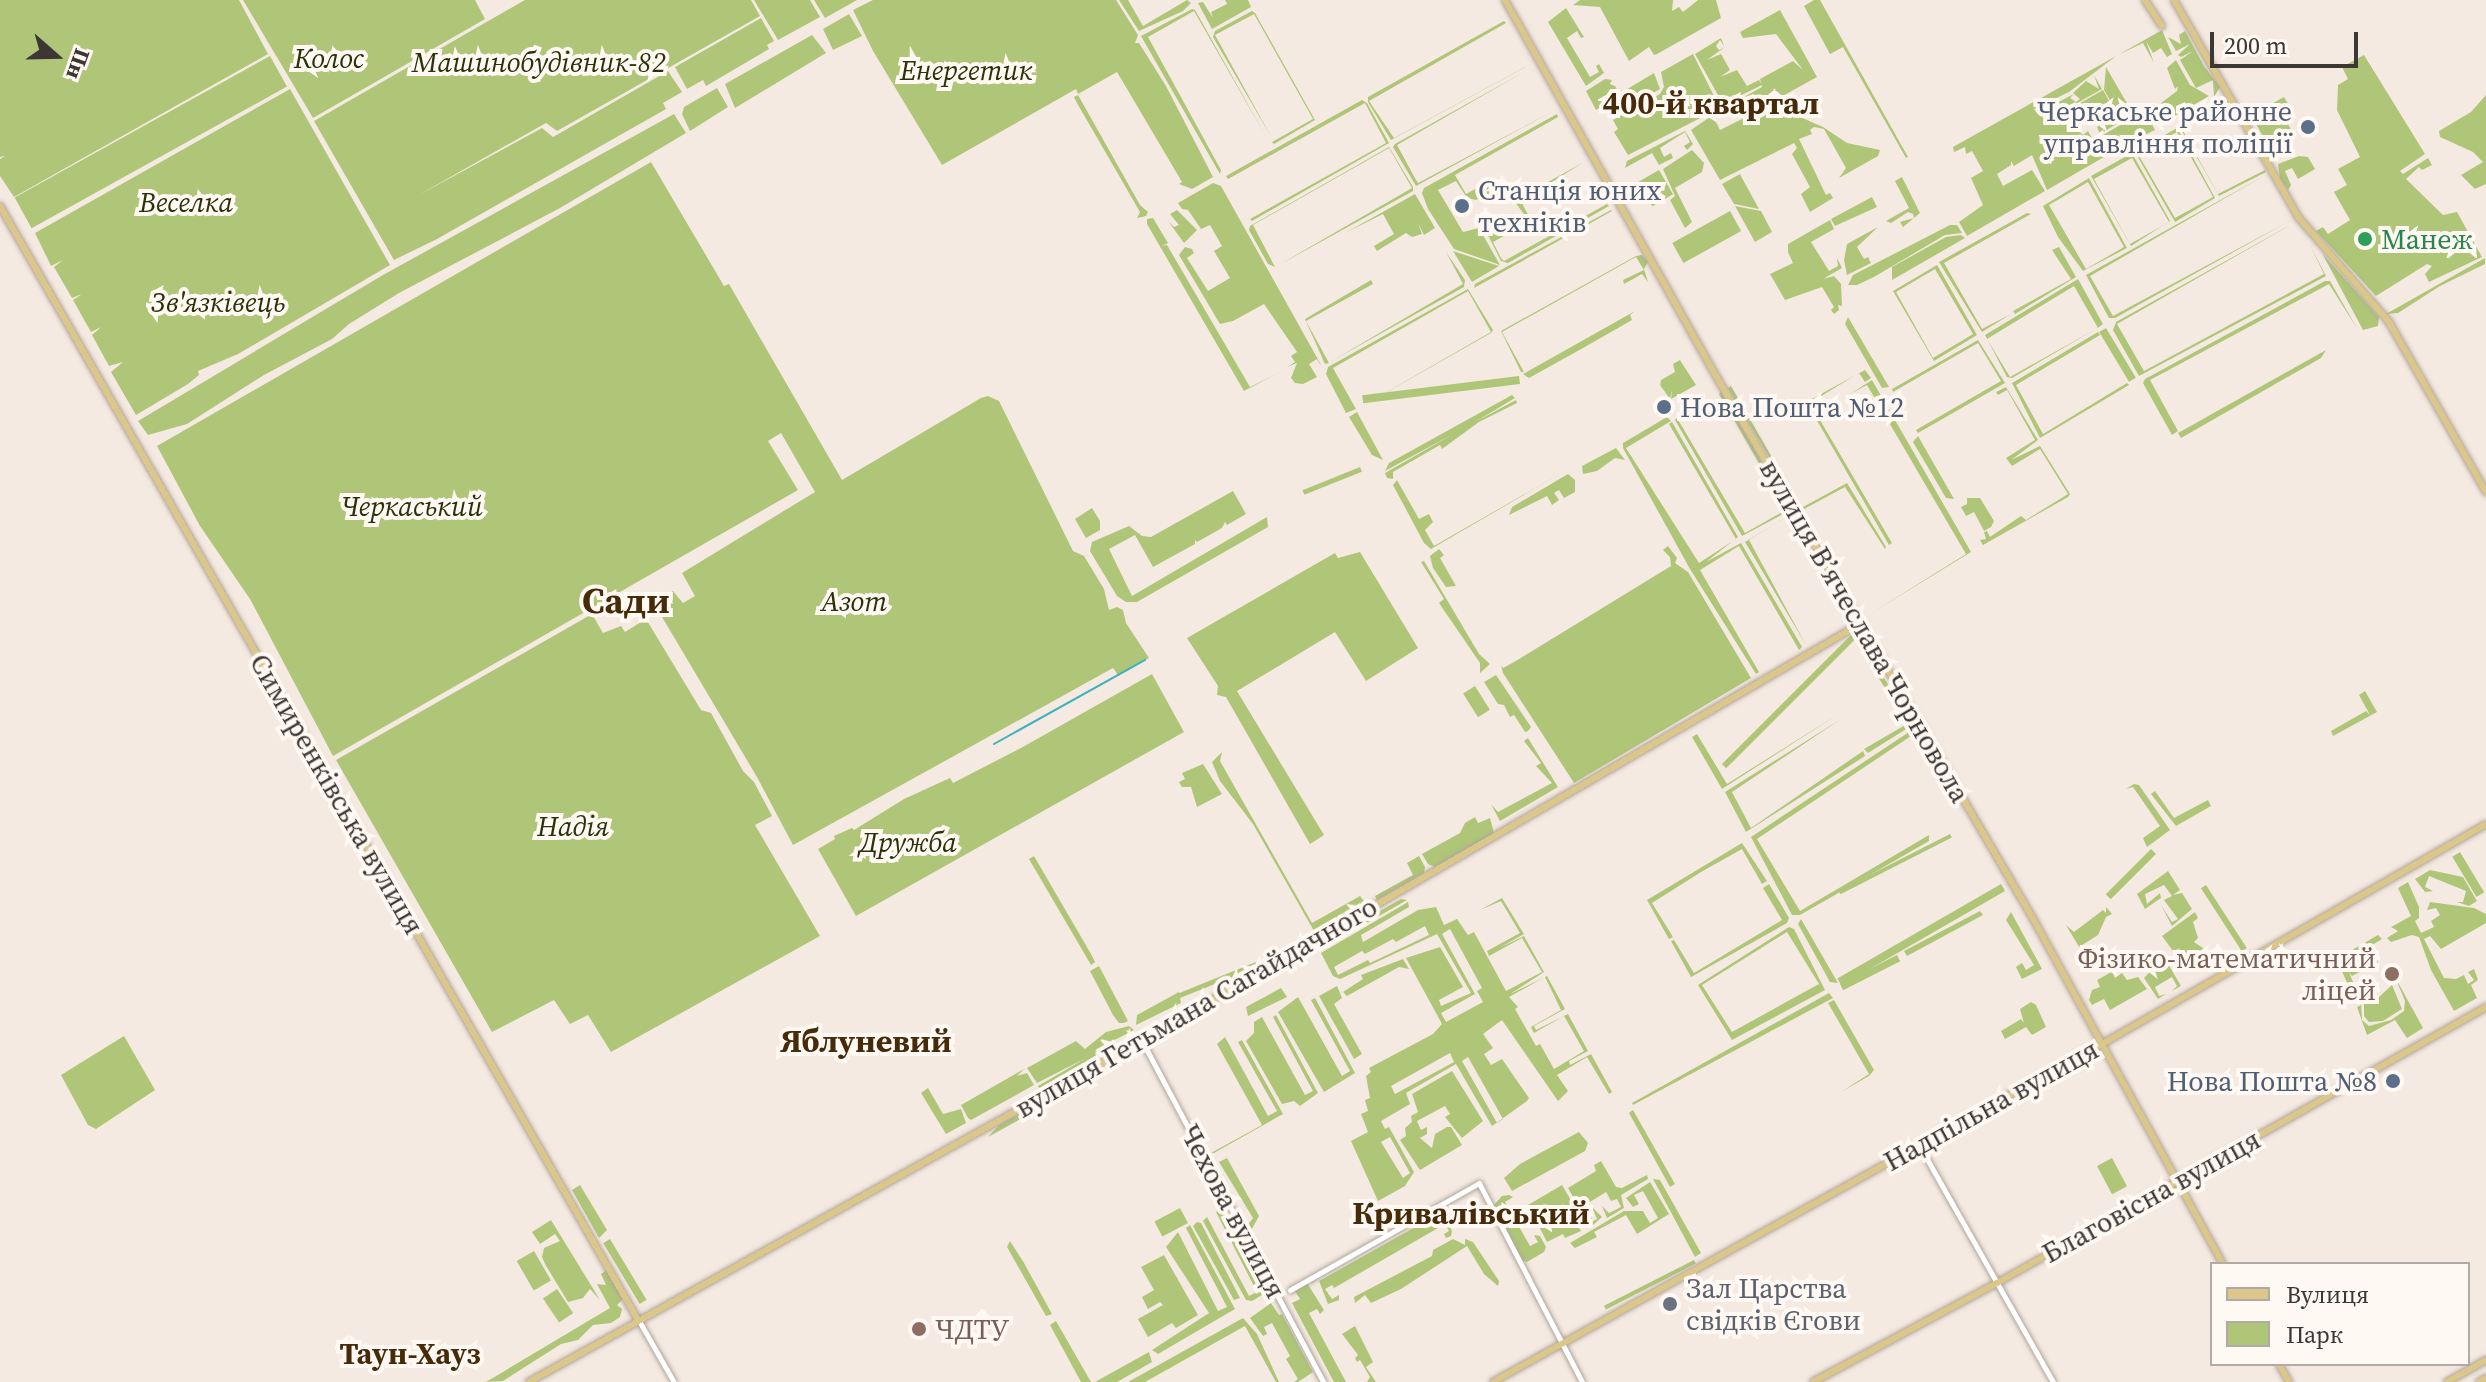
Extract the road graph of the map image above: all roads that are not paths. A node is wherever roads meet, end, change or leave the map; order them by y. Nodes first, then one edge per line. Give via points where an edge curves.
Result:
1 (1505, 0) edge
2 (2145, 0) edge
3 (2174, 0) edge
4 (2162, 26) dead end
5 (0, 206) edge
6 (2486, 492) edge
7 (1860, 624) junction
8 (2486, 824) edge
9 (2486, 1007) edge
10 (1142, 1041) junction
11 (2102, 1044) junction
12 (1919, 1145) junction
13 (2177, 1181) junction
14 (2222, 1262) edge
15 (1997, 1283) junction
16 (1290, 1290) dead end
17 (638, 1320) junction
18 (1562, 1344) junction
19 (2486, 1360) edge
20 (2486, 1378) edge
21 (529, 1382) edge
22 (674, 1382) edge
23 (1323, 1382) edge
24 (1493, 1382) edge
25 (1582, 1382) edge
26 (1813, 1382) edge
27 (2053, 1382) edge
28 (2447, 1382) edge
29 (2479, 1382) edge

1 - 7 main road, вулиця Вʼячеслава Чорновола
2 - 4 main road
3 - 6 main road via 2299,218 2389,322
5 - 17 main road, Симиренківська вулиця
7 - 10 main road, вулиця Гетьмана Сагайдачного
7 - 11 main road, вулиця Вʼячеслава Чорновола
8 - 11 main road, Надпільна вулиця
9 - 13 main road, Благовісна вулиця
10 - 17 main road, вулиця Гетьмана Сагайдачного
10 - 23 street, Чехова вулиця
11 - 12 main road, Надпільна вулиця
11 - 13 main road, вулиця Вʼячеслава Чорновола
12 - 15 street
12 - 18 main road, Надпільна вулиця
13 - 14 main road, вулиця Вʼячеслава Чорновола
13 - 15 main road, Благовісна вулиця
15 - 26 main road, Благовісна вулиця
15 - 27 street
16 - 18 street via 1479,1183
17 - 21 main road, вулиця Гетьмана Сагайдачного
17 - 22 street, Симиренківська вулиця
18 - 24 main road, Надпільна вулиця
18 - 25 street
19 - 28 main road
20 - 29 main road

